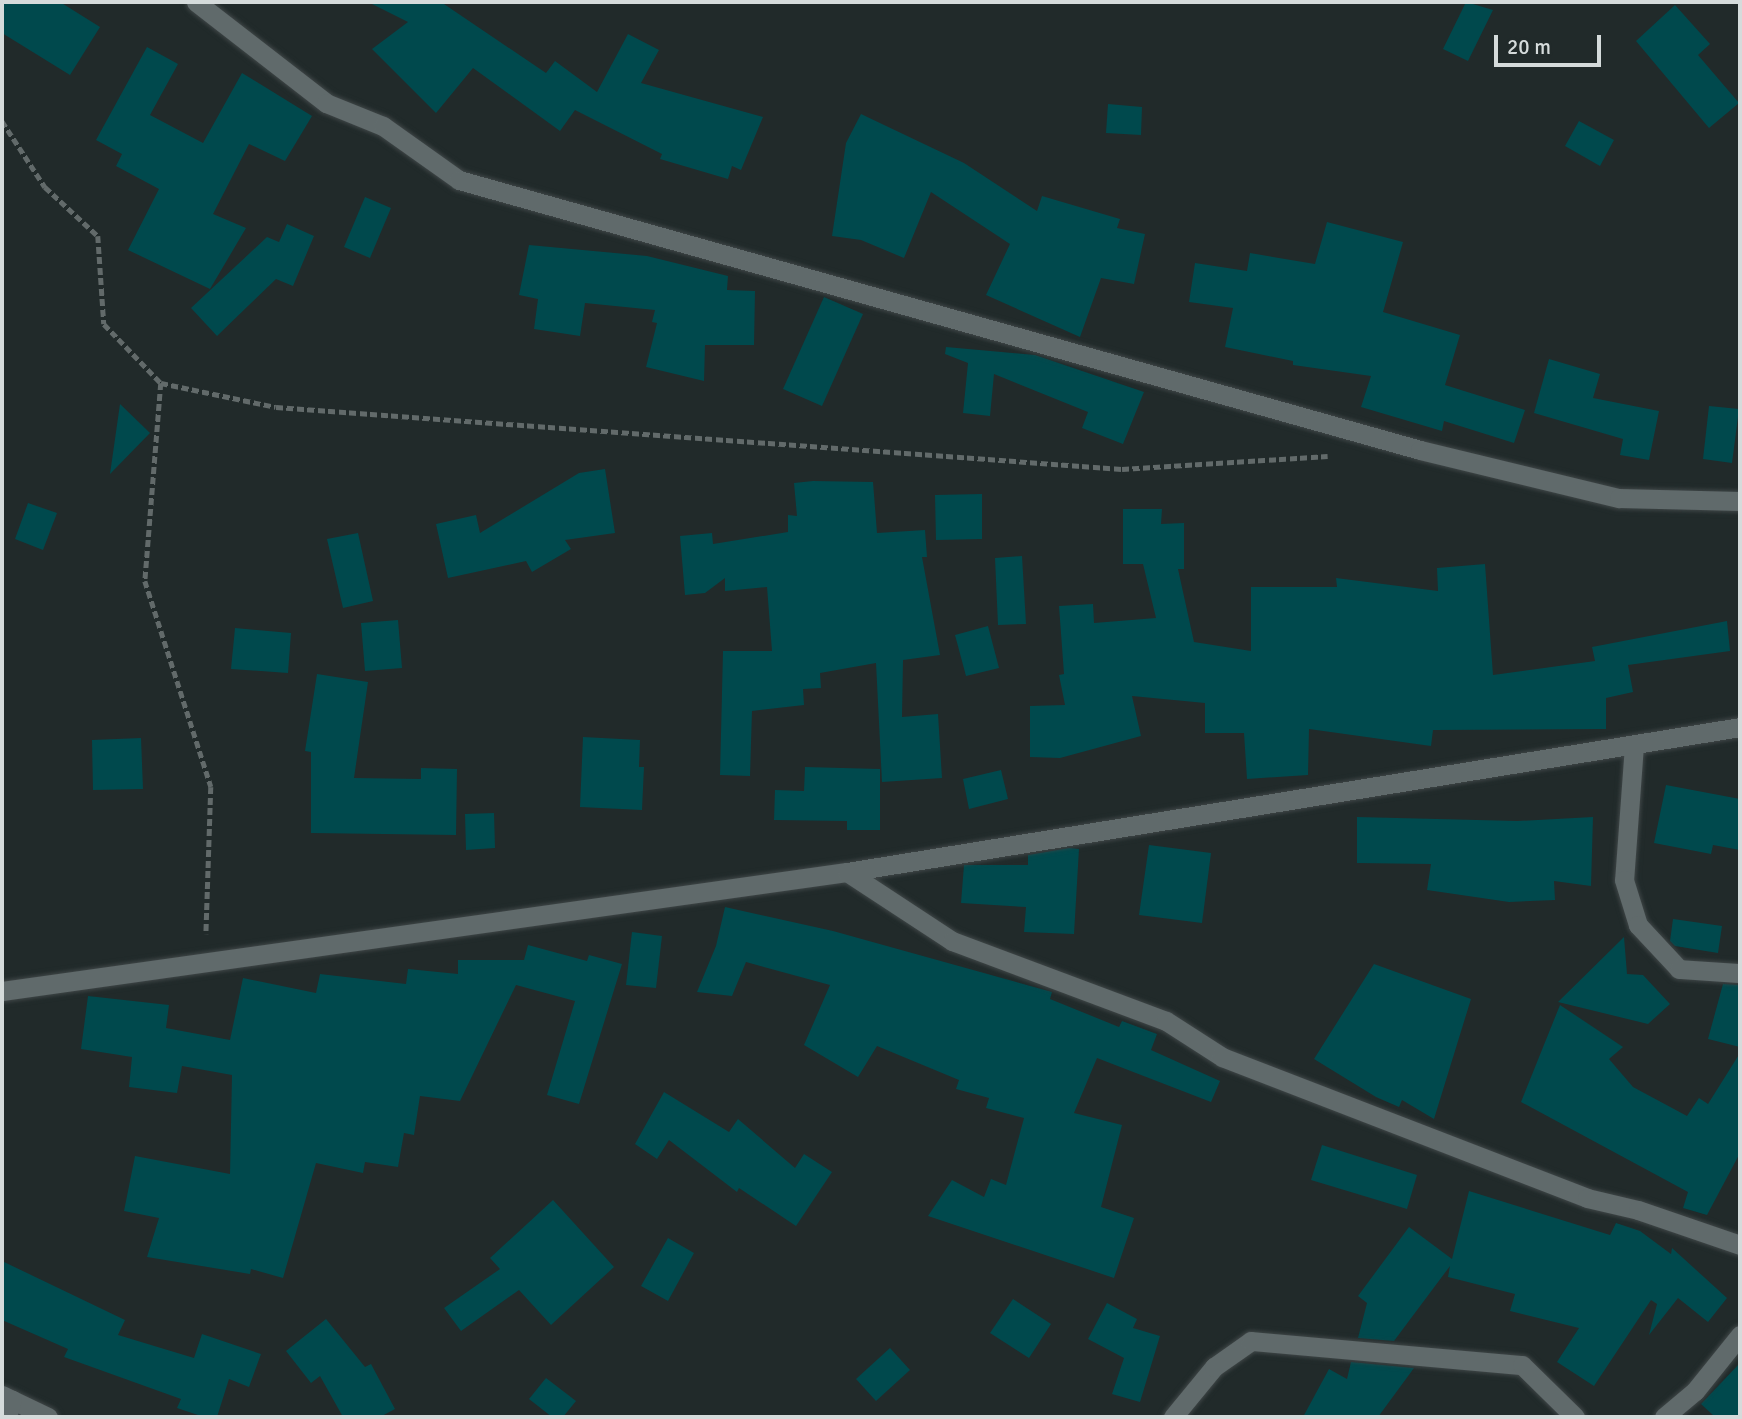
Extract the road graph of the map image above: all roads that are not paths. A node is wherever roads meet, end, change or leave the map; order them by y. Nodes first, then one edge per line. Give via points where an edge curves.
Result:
1 (196, 2) edge
2 (1740, 501) edge
3 (1740, 727) edge
4 (1634, 745) junction
5 (847, 872) junction
6 (1740, 973) edge
7 (2, 991) edge
8 (1740, 1245) edge
9 (1740, 1335) edge
10 (7, 1404) edge
11 (48, 1417) edge
12 (1173, 1417) edge
13 (1575, 1417) edge
14 (1664, 1417) edge

1 - 2 street via 326,103 383,126 459,180 1420,450 1619,498
3 - 4 street
4 - 5 street
4 - 6 street via 1624,880 1637,925 1679,969
5 - 7 street
5 - 8 street via 952,941 1166,1021 1222,1057 1587,1198 1638,1210
9 - 14 street via 1695,1391
10 - 11 street
12 - 13 street via 1214,1367 1251,1340 1522,1365

